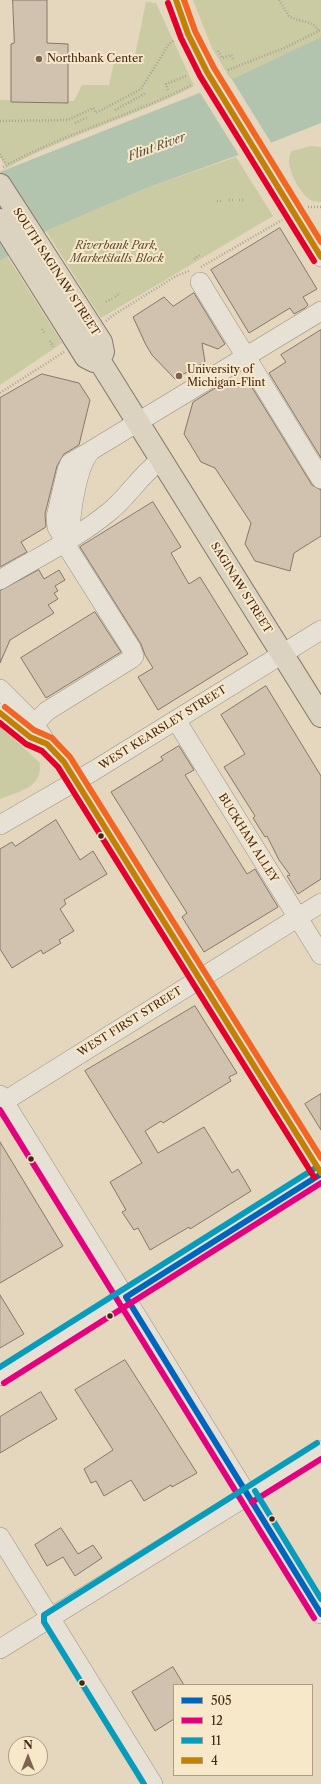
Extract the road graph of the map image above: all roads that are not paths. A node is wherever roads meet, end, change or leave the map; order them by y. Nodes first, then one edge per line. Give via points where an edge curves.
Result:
1 (176, 0) edge
2 (3, 170) edge
3 (0, 220) edge
4 (321, 257) edge
5 (200, 282) dead end
6 (66, 307) junction
7 (321, 311) edge
8 (247, 356) junction
9 (138, 422) junction
10 (161, 460) junction
11 (321, 478) edge
12 (66, 540) junction
13 (0, 580) edge
14 (321, 630) edge
15 (283, 654) junction
16 (0, 689) edge
17 (0, 713) edge
18 (321, 716) edge
19 (176, 720) junction
20 (30, 728) junction
21 (76, 780) junction
22 (0, 826) edge
23 (321, 903) edge
24 (298, 918) junction
25 (321, 955) edge
26 (200, 979) junction
27 (1, 1100) edge
28 (321, 1174) edge
29 (126, 1297) junction
30 (0, 1376) edge
31 (321, 1450) edge
32 (248, 1495) junction
33 (0, 1537) edge
34 (321, 1614) edge
35 (51, 1618) junction
36 (0, 1649) edge
37 (154, 1784) edge

1 - 4 street via 188,34 211,79
2 - 6 main road, SOUTH SAGINAW STREET
3 - 6 main road, SOUTH SAGINAW STREET
5 - 8 street
6 - 9 main road, SOUTH SAGINAW STREET via 86,357 91,361 99,360
7 - 8 street
8 - 9 street
8 - 11 street
9 - 10 main road, SOUTH SAGINAW STREET
9 - 12 street via 92,450 83,462
10 - 12 street via 118,504
10 - 15 main road, SAGINAW STREET
12 - 13 street
12 - 20 street via 134,656 47,711
14 - 15 street, WEST KEARSLEY STREET
15 - 18 main road, SAGINAW STREET
15 - 19 street, WEST KEARSLEY STREET
16 - 20 street
17 - 20 street
19 - 21 street, WEST KEARSLEY STREET
19 - 24 street, BUCKHAM ALLEY
20 - 21 street via 60,757
21 - 22 street, WEST KEARSLEY STREET
21 - 26 street
23 - 24 street, WEST FIRST STREET
24 - 25 street, BUCKHAM ALLEY
24 - 26 street, WEST FIRST STREET
26 - 27 street, WEST FIRST STREET
26 - 28 street
27 - 29 street
28 - 29 street
29 - 30 street
29 - 32 street
31 - 32 street
32 - 34 street
32 - 35 street
33 - 35 street
35 - 36 street
35 - 37 street

